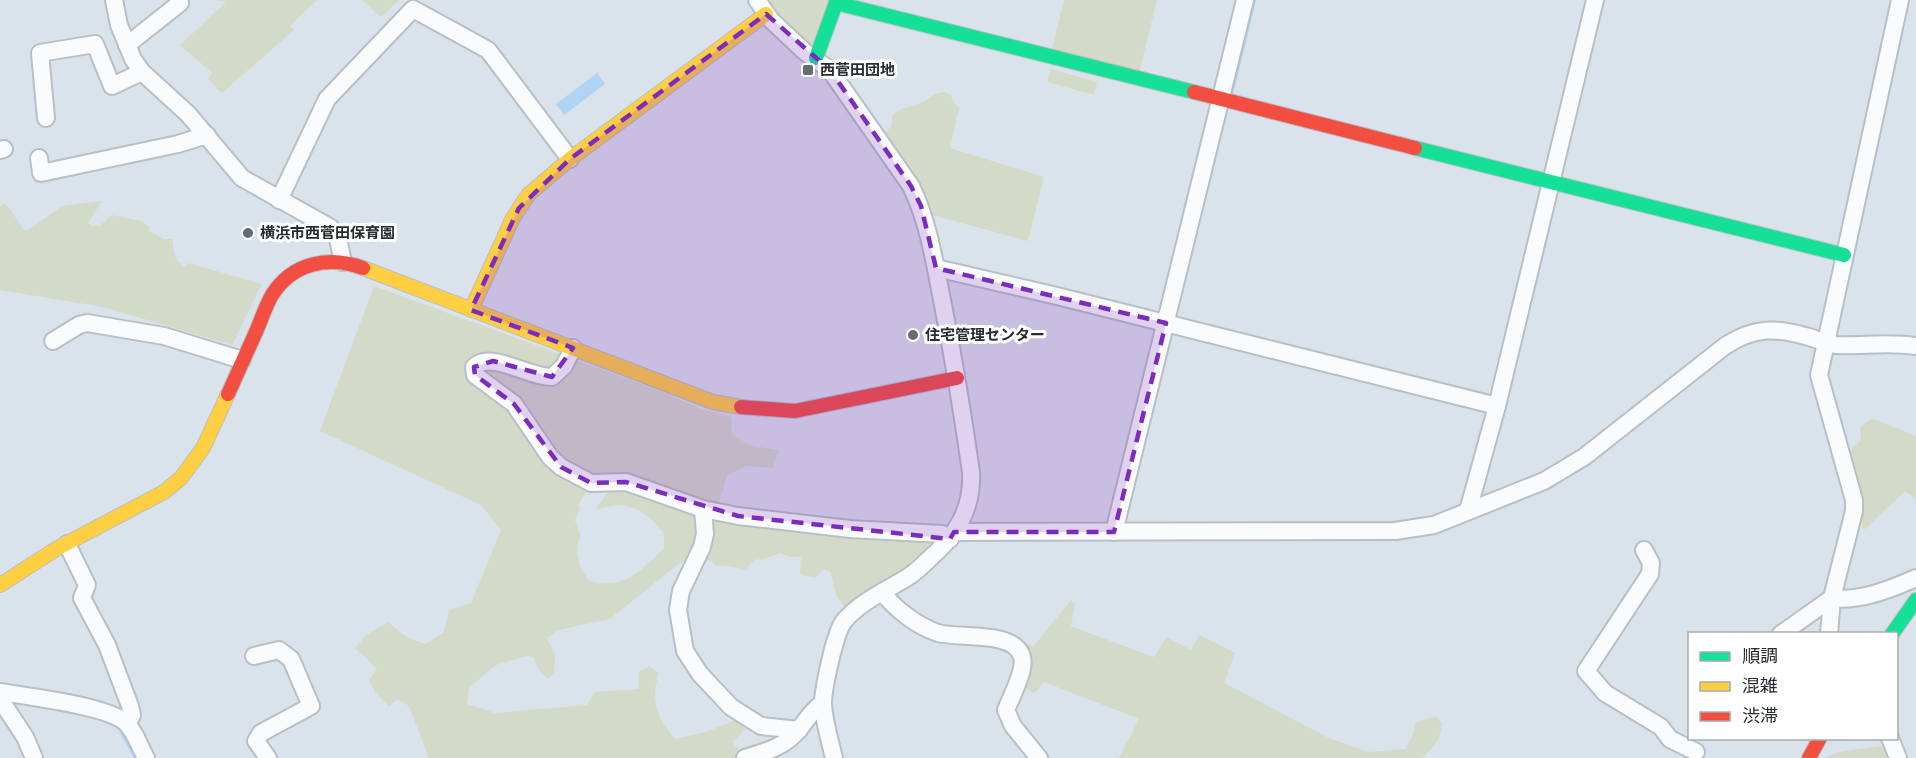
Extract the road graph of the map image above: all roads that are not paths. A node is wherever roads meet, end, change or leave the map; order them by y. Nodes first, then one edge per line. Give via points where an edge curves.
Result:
1 (114, 0) edge
2 (1245, 0) edge
3 (1596, 0) edge
4 (1900, 0) edge
5 (836, 2) edge
6 (180, 3) dead end
7 (762, 7) edge
8 (127, 45) junction
9 (816, 58) junction
10 (142, 72) junction
11 (1219, 99) junction
12 (46, 118) dead end
13 (207, 135) junction
14 (39, 158) dead end
15 (570, 159) junction
16 (1552, 182) junction
17 (279, 200) junction
18 (1844, 255) junction
19 (343, 262) junction
20 (936, 268) junction
21 (471, 310) junction
22 (1166, 323) junction
23 (53, 341) dead end
24 (1825, 343) junction
25 (1916, 346) edge
26 (573, 348) junction
27 (242, 360) junction
28 (957, 378) junction
29 (1497, 406) junction
30 (703, 509) junction
31 (1468, 512) junction
32 (1114, 532) junction
33 (952, 536) junction
34 (67, 544) junction
35 (1644, 550) dead end
36 (1916, 578) edge
37 (0, 585) edge
38 (882, 592) junction
39 (1832, 598) junction
40 (1916, 600) edge
41 (1782, 632) edge
42 (1829, 632) edge
43 (1893, 632) edge
44 (254, 656) dead end
45 (0, 692) edge
46 (0, 699) edge
47 (823, 703) junction
48 (128, 724) junction
49 (800, 730) junction
50 (1819, 740) edge
51 (1891, 740) edge
52 (1697, 750) edge
53 (34, 758) edge
54 (146, 758) edge
55 (268, 758) edge
56 (745, 758) edge
57 (834, 758) edge
58 (1039, 758) edge
59 (1809, 758) edge
60 (1898, 758) edge

1 - 8 street
2 - 11 street
3 - 16 street
4 - 18 street
5 - 9 street
5 - 11 street
6 - 8 street
7 - 9 street via 792,40
7 - 15 street
8 - 10 street
9 - 20 street via 830,70 911,186 921,207
10 - 12 street via 112,86 95,44 40,53
10 - 13 street
11 - 16 street
11 - 22 street
13 - 14 street via 41,173
13 - 17 street via 242,178
15 - 17 street via 488,50 413,9 327,99
15 - 21 street via 528,195 519,208
16 - 18 street
16 - 29 street
17 - 19 street via 331,228 337,234
18 - 24 street
19 - 21 street
19 - 27 street via 316,262 280,283
20 - 22 street
20 - 28 street
21 - 26 street
22 - 29 street
22 - 32 street
23 - 27 street via 87,323 164,336
24 - 25 street
24 - 31 street via 1775,331 1742,335 1584,457 1544,481
24 - 39 street via 1819,375 1854,500
26 - 28 street via 713,402 769,411 816,408
26 - 30 street via 564,366 552,377 541,378 493,361 478,363 475,375 514,404 550,457 577,476 591,483 626,483
27 - 34 street via 203,448 181,478 164,492
28 - 33 street via 972,485 968,506
29 - 31 street
30 - 33 street via 850,529
30 - 49 street via 702,547 681,591 678,610 685,651 700,674 731,707 761,726
31 - 32 street via 1434,525 1395,531
32 - 33 street
33 - 38 street via 911,575
34 - 37 street
34 - 48 street via 87,585 82,598 107,645 130,706
35 - 52 street via 1651,563 1650,574 1586,671 1605,693 1660,727 1670,739
36 - 39 street via 1868,595
38 - 47 street via 853,612 837,633
38 - 58 street via 891,603 937,632 1000,638 1016,647 1023,666 1006,710 1012,726
39 - 41 street
39 - 42 street
40 - 43 street
44 - 55 street via 279,650 291,659 311,706 261,733 256,741
45 - 48 street via 60,701 118,717
46 - 53 street
47 - 49 street via 812,711
47 - 57 street
48 - 54 street
49 - 56 street via 775,749
50 - 59 street
51 - 60 street

